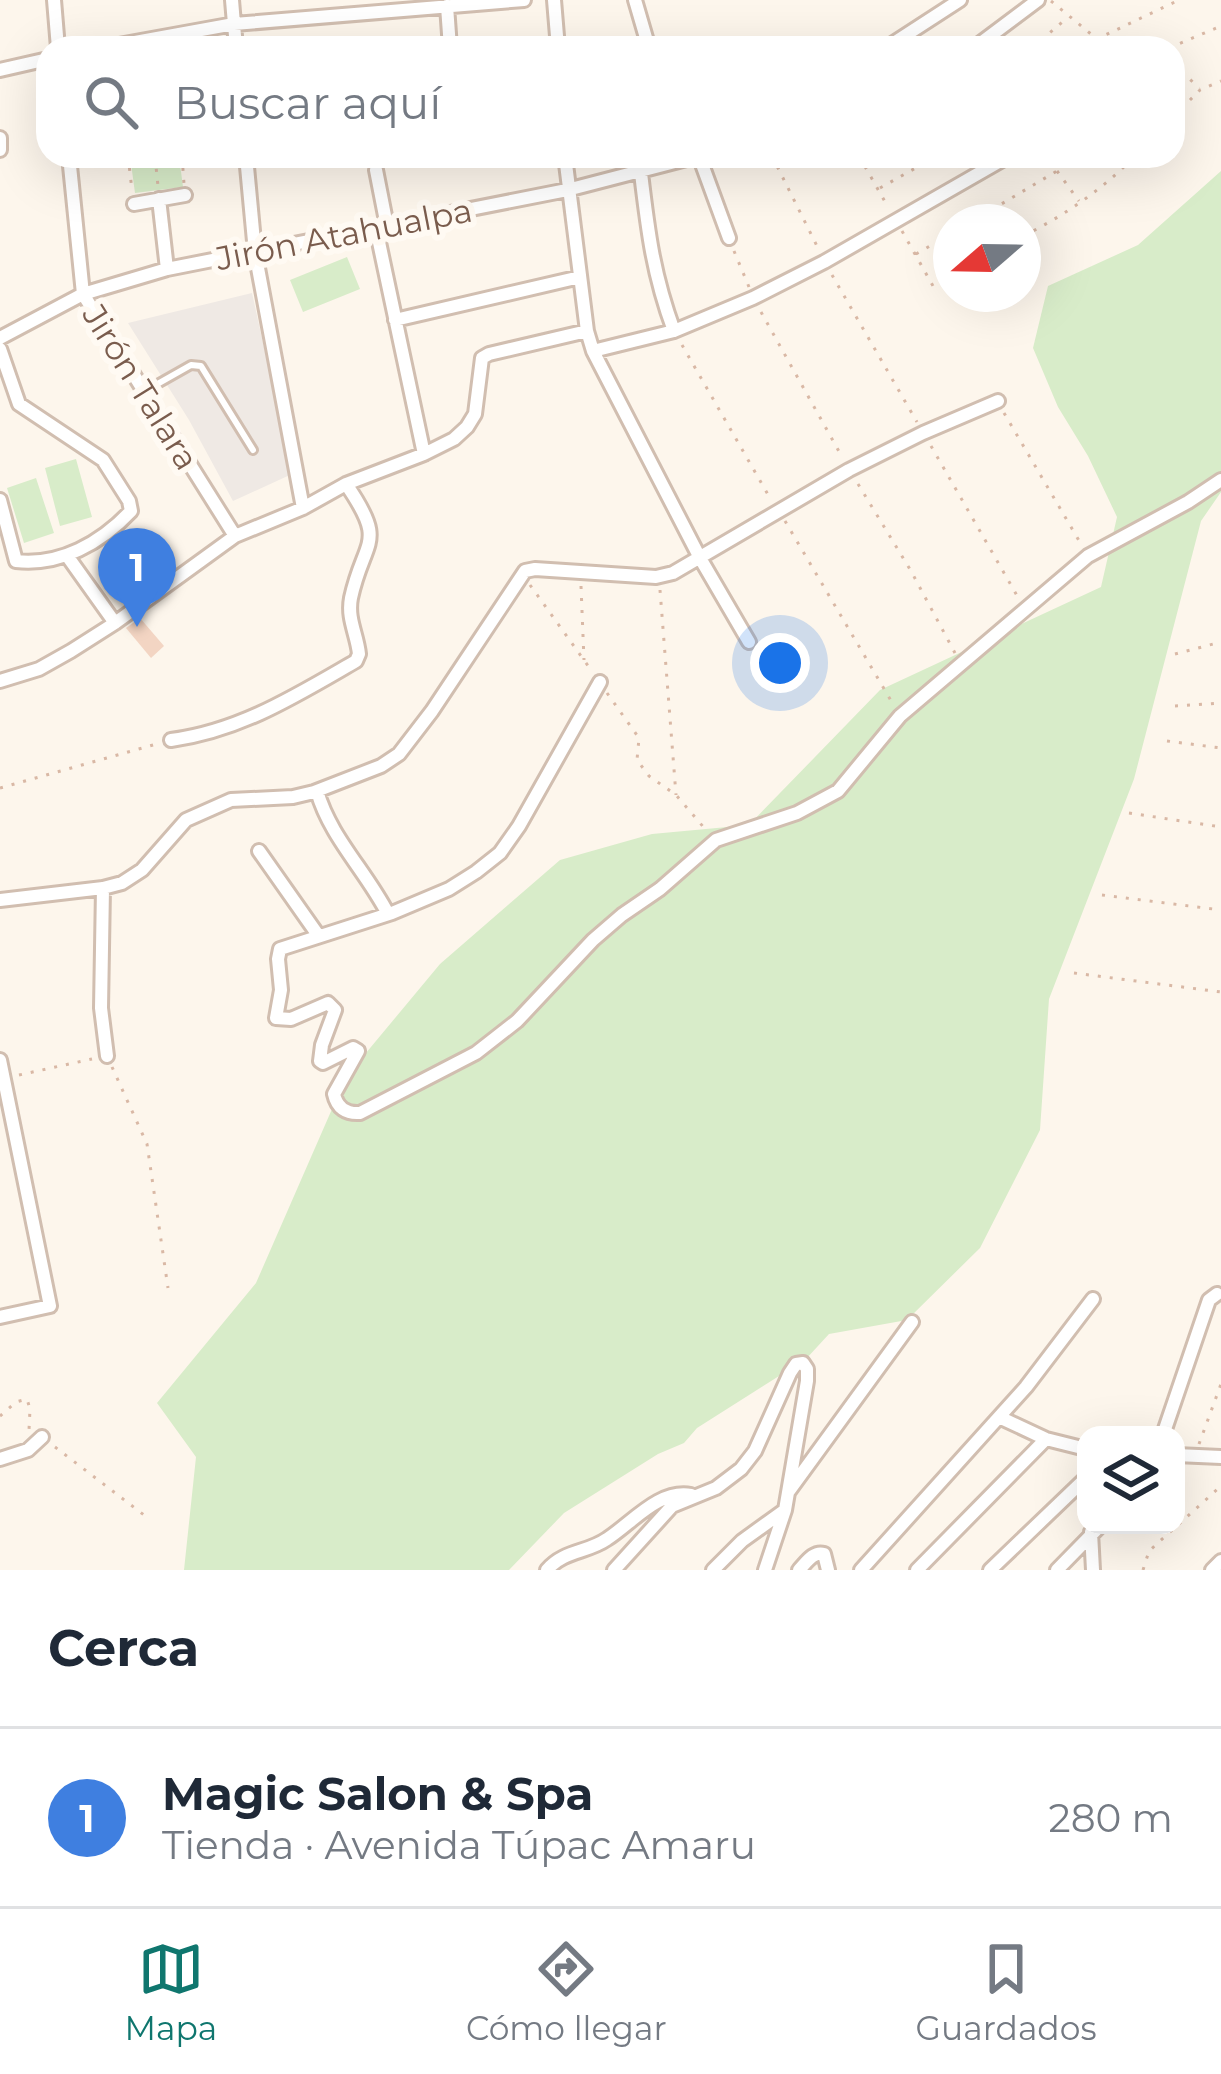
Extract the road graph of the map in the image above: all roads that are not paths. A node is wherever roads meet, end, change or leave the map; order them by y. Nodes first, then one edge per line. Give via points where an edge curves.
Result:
1 (54, 0) edge
2 (232, 0) edge
3 (524, 0) edge
4 (554, 0) edge
5 (635, 0) edge
6 (960, 0) edge
7 (1038, 0) edge
8 (447, 6) junction
9 (234, 24) junction
10 (57, 36) edge
11 (179, 36) edge
12 (235, 36) edge
13 (449, 36) edge
14 (557, 36) edge
15 (646, 36) edge
16 (904, 36) edge
17 (990, 36) edge
18 (36, 62) edge
19 (0, 70) edge
20 (0, 138) edge
21 (0, 150) edge
22 (70, 168) edge
23 (247, 168) edge
24 (566, 168) edge
25 (655, 168) edge
26 (703, 168) edge
27 (988, 168) edge
28 (376, 170) dead end
29 (641, 173) junction
30 (568, 190) junction
31 (185, 195) road end
32 (159, 200) junction
33 (134, 203) road end
34 (382, 227) junction
35 (729, 238) road end
36 (255, 252) junction
37 (167, 269) junction
38 (580, 277) junction
39 (82, 294) junction
40 (395, 320) junction
41 (587, 331) junction
42 (674, 331) junction
43 (0, 338) edge
44 (0, 349) edge
45 (593, 351) junction
46 (145, 391) junction
47 (998, 401) road end
48 (19, 404) junction
49 (0, 412) edge
50 (253, 450) dead end
51 (424, 454) junction
52 (1221, 480) edge
53 (346, 484) junction
54 (0, 500) edge
55 (303, 508) junction
56 (235, 536) junction
57 (68, 557) junction
58 (700, 558) junction
59 (115, 623) junction
60 (749, 641) dead end
61 (0, 682) edge
62 (599, 682) road end
63 (171, 740) road end
64 (317, 791) junction
65 (259, 851) dead end
66 (104, 889) junction
67 (0, 901) edge
68 (388, 914) junction
69 (318, 935) junction
70 (107, 1056) road end
71 (0, 1060) edge
72 (2, 1078) edge
73 (16, 1136) junction
74 (0, 1138) edge
75 (1217, 1294) dead end
76 (1093, 1299) dead end
77 (0, 1317) edge
78 (912, 1322) dead end
79 (999, 1417) junction
80 (1166, 1426) edge
81 (42, 1438) road end
82 (1046, 1439) junction
83 (1077, 1447) edge
84 (1185, 1455) edge
85 (1221, 1457) edge
86 (0, 1460) edge
87 (1077, 1487) edge
88 (787, 1494) junction
89 (698, 1497) junction
90 (784, 1510) junction
91 (1090, 1534) edge
92 (1096, 1534) edge
93 (1221, 1561) edge
94 (547, 1570) edge
95 (614, 1570) edge
96 (713, 1570) edge
97 (765, 1570) edge
98 (799, 1570) edge
99 (828, 1570) edge
100 (861, 1570) edge
101 (916, 1570) edge
102 (990, 1570) edge
103 (1057, 1570) edge
104 (1094, 1570) edge
105 (1212, 1570) edge

1 - 10 street
2 - 9 street
3 - 8 street
4 - 14 street
5 - 15 street
6 - 16 street
7 - 17 street
8 - 9 street
8 - 13 street
9 - 11 street
9 - 12 street
18 - 19 street
20 - 21 street
22 - 39 street, Jirón Talara
23 - 36 street
24 - 30 street
25 - 29 street, Jirón Atahualpa
26 - 35 street
27 - 42 street via 824,262
28 - 34 street
29 - 30 street, Jirón Atahualpa
29 - 42 street via 658,289
30 - 34 street, Jirón Atahualpa
30 - 38 street
31 - 32 street
32 - 33 street
32 - 37 street
34 - 36 street, Jirón Atahualpa
34 - 40 street
36 - 37 street, Jirón Atahualpa
36 - 55 street
37 - 39 street, Jirón Atahualpa
38 - 40 street
38 - 41 street
39 - 43 street, Jirón Atahualpa
39 - 46 street, Jirón Talara
40 - 51 street
41 - 45 street
41 - 51 street via 482,358 475,414 454,439
42 - 45 street
44 - 48 street
45 - 58 street
46 - 50 lane via 201,366
46 - 56 street, Jirón Talara
47 - 58 street via 849,470
48 - 49 street
48 - 57 street via 103,460 129,501 121,522
51 - 53 street
52 - 69 street via 1088,556 900,716 838,791 716,840 592,940 476,1053 360,1114 342,1109 334,1094 358,1051 323,1063 319,1057 332,1005 276,1018 280,949
53 - 55 street
53 - 63 street via 370,529 350,601 356,661 226,729
54 - 57 street via 16,561
55 - 56 street
56 - 59 street
57 - 59 street
58 - 60 street
58 - 64 street via 659,576 522,574 399,754
59 - 61 street via 39,669
62 - 68 street via 500,853 449,889
64 - 66 street via 231,800 186,820 142,870
64 - 68 street via 332,831
65 - 69 street
66 - 67 street
66 - 70 street
68 - 69 street
71 - 72 street
72 - 73 street
73 - 74 street
73 - 77 street via 50,1306
75 - 80 street
76 - 79 street
78 - 88 street
79 - 82 street
79 - 100 street
81 - 86 street
82 - 83 street
82 - 101 street
84 - 85 street
87 - 102 street
88 - 89 street via 807,1381 803,1363 790,1373 741,1469
88 - 90 street
89 - 94 street via 672,1495
89 - 95 street via 672,1506
90 - 96 street
90 - 97 street
91 - 103 street
92 - 104 street
93 - 105 street
98 - 99 street via 820,1552

